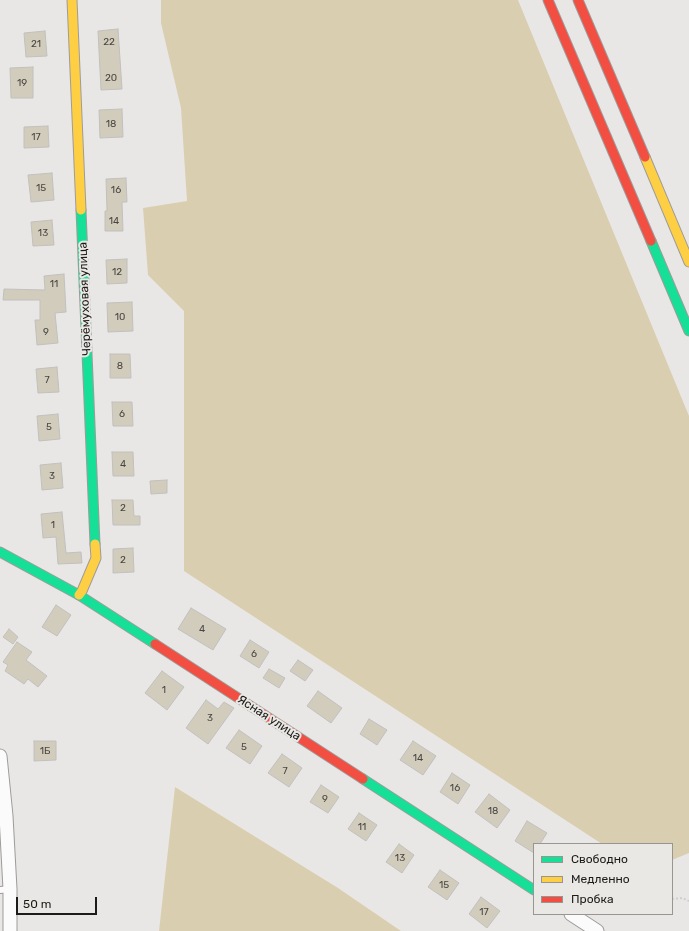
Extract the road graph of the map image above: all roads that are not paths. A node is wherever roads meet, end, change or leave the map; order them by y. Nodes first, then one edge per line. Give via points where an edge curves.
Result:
1 (72, 0) edge
2 (548, 0) edge
3 (578, 0) edge
4 (689, 262) edge
5 (689, 331) edge
6 (0, 552) edge
7 (79, 595) junction
8 (0, 756) edge
9 (533, 889) edge
10 (5, 890) edge
11 (573, 915) edge
12 (10, 931) edge
13 (597, 931) edge

1 - 7 street, Черёмуховая улица via 96,558
2 - 5 street
3 - 4 street
6 - 7 street, Ясная улица
7 - 9 street, Ясная улица
8 - 10 street via 6,816
10 - 12 street
11 - 13 street

